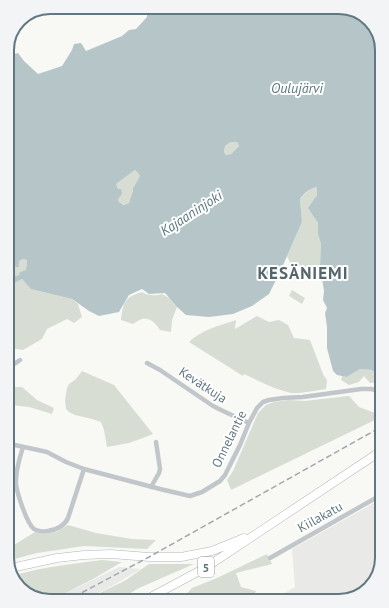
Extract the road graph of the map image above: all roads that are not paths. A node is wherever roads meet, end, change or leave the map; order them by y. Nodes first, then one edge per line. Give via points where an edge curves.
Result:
1 (20, 360) dead end
2 (147, 363) dead end
3 (14, 364) edge
4 (375, 390) edge
5 (249, 423) junction
6 (156, 442) dead end
7 (14, 445) edge
8 (22, 447) junction
9 (375, 455) edge
10 (84, 468) junction
11 (151, 487) junction
12 (375, 499) edge
13 (259, 532) junction
14 (270, 558) dead end
15 (15, 567) edge
16 (158, 594) edge

1 - 3 street
2 - 5 street, Kevätkuja via 218,408
4 - 5 street, Onnelantie via 361,389 269,400 257,408
5 - 11 street, Onnelantie via 225,475 211,488 190,496
6 - 11 street via 160,470
7 - 8 street, Onnelantie
8 - 10 street, Onnelantie via 47,452
8 - 10 street via 16,488 34,530 55,530 66,523
9 - 13 highway, 5
10 - 11 street, Onnelantie
12 - 14 street, Kiilakatu
13 - 15 highway via 212,550 181,557 84,555
13 - 16 highway, 5 via 205,568

